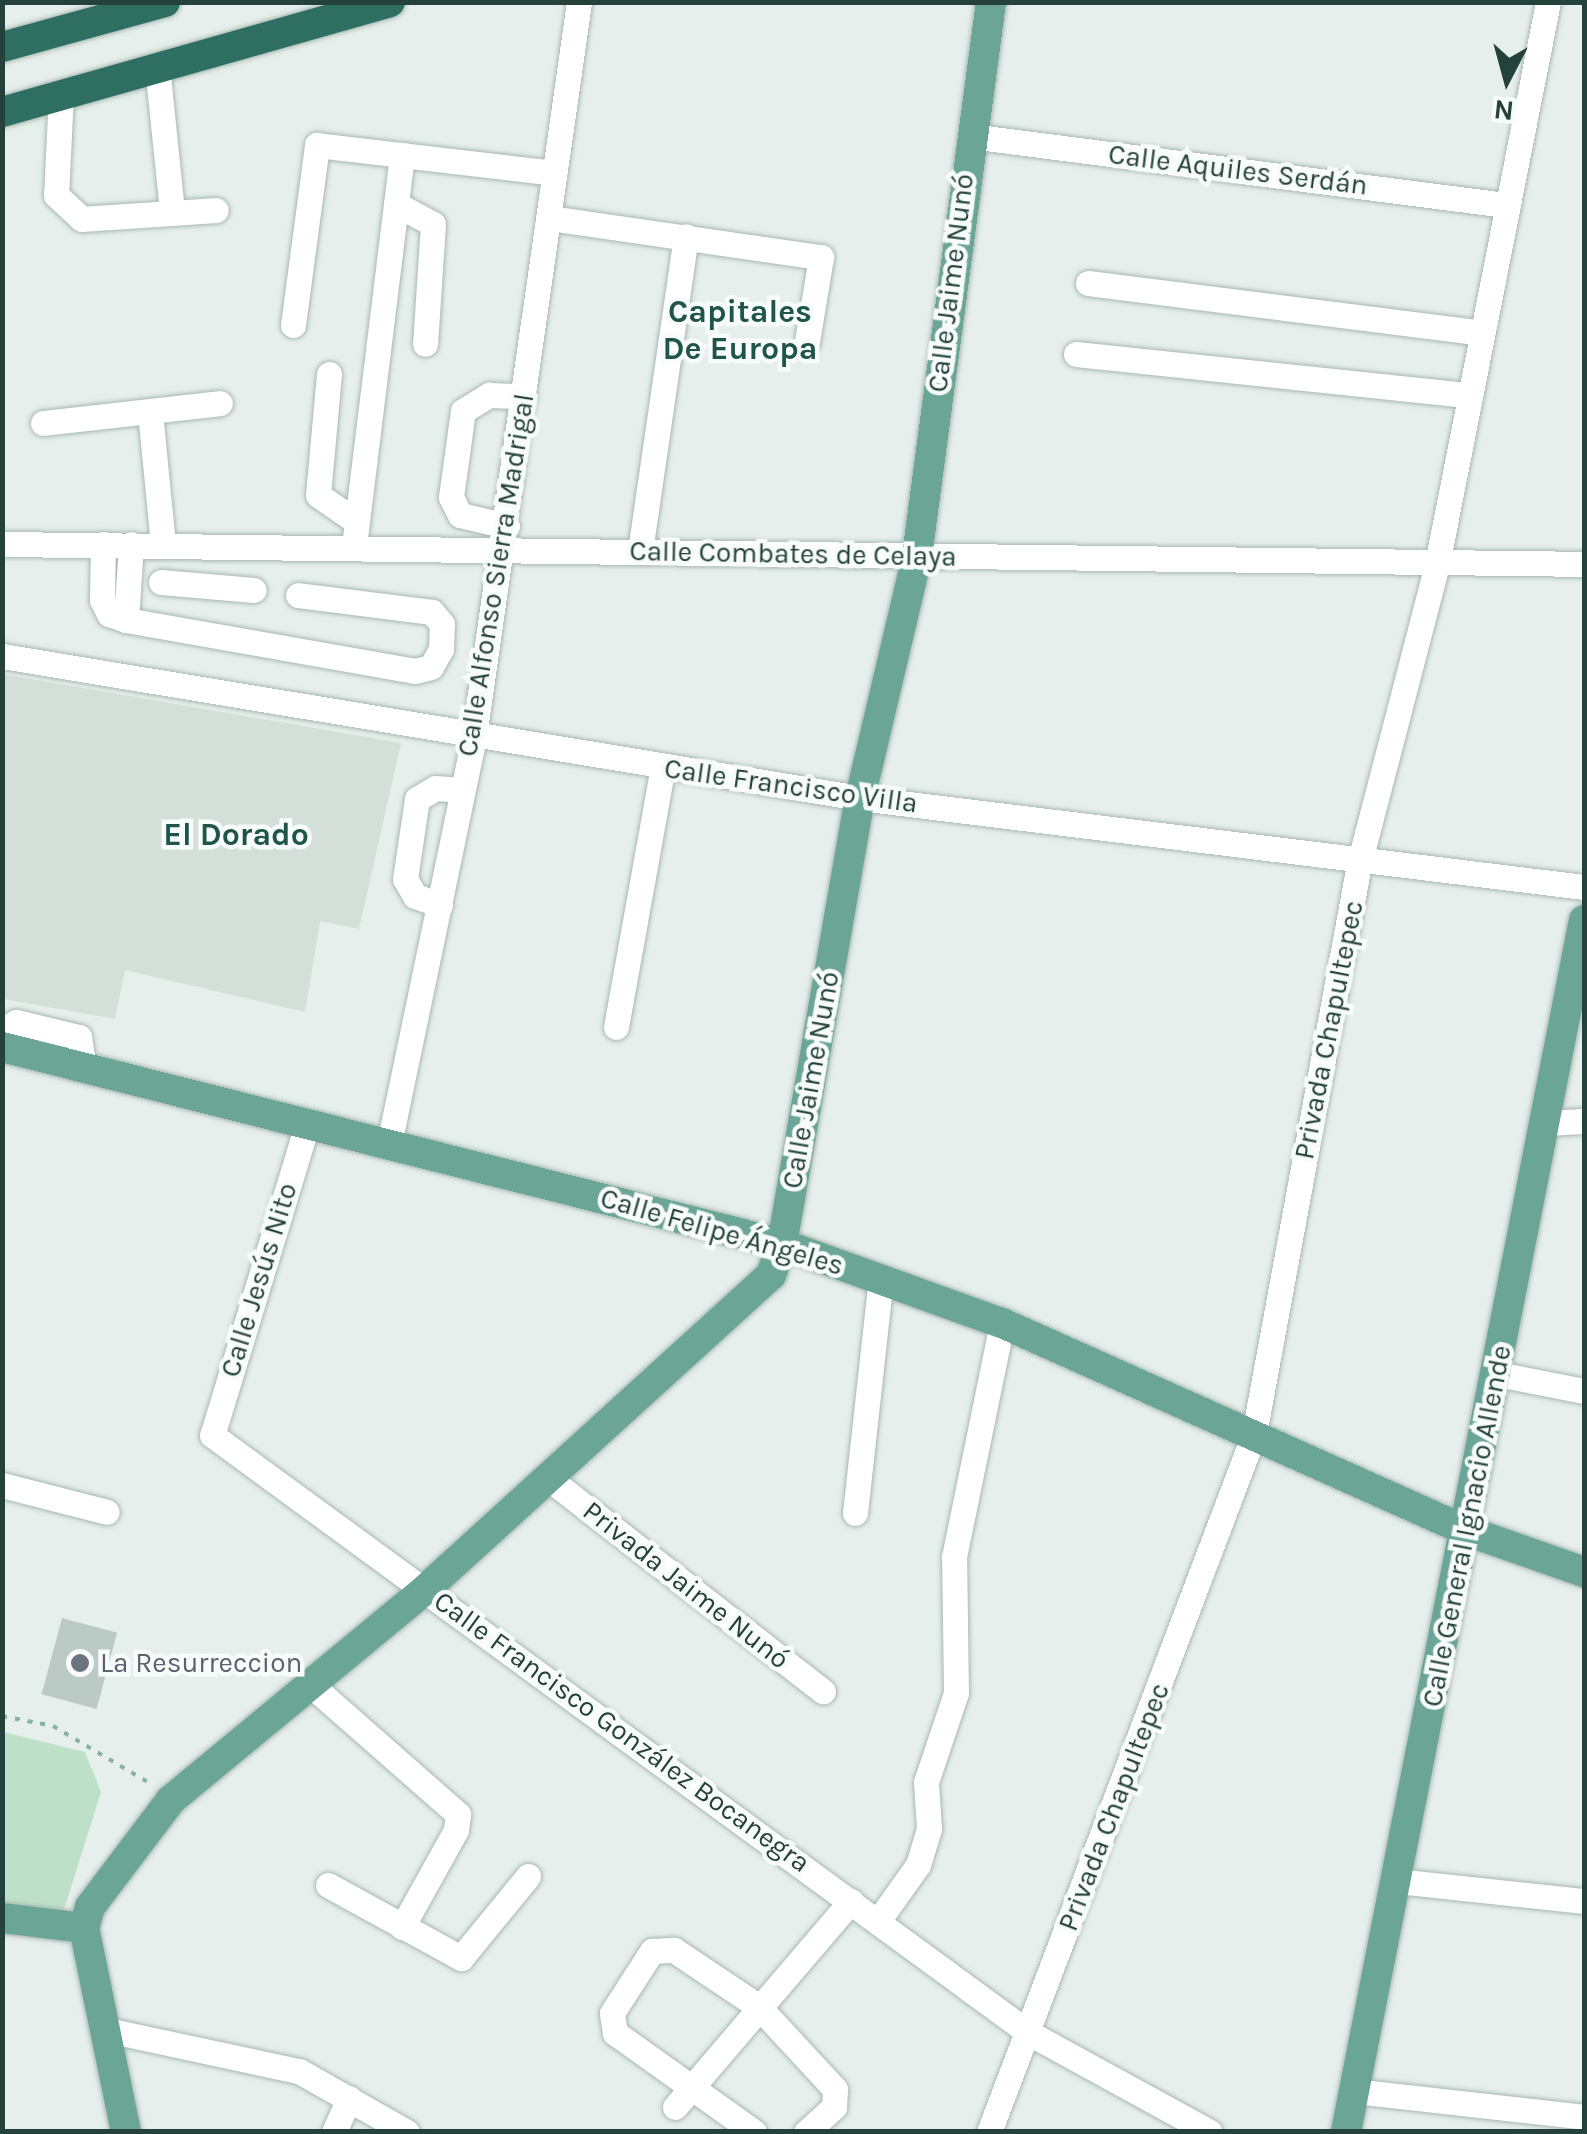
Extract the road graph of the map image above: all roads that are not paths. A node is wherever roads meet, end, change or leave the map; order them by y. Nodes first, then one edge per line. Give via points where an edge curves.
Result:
1 (165, 2) edge
2 (390, 2) edge
3 (579, 2) edge
4 (991, 2) edge
5 (1548, 2) edge
6 (114, 10) edge
7 (2, 47) edge
8 (157, 66) junction
9 (62, 94) junction
10 (2, 112) edge
11 (970, 136) junction
12 (402, 155) junction
13 (554, 173) junction
14 (396, 204) junction
15 (1506, 205) junction
16 (172, 210) junction
17 (216, 210) dead end
18 (548, 218) junction
19 (686, 236) junction
20 (1088, 283) dead end
21 (293, 325) dead end
22 (1482, 333) junction
23 (807, 342) dead end
24 (424, 344) dead end
25 (1076, 354) dead end
26 (330, 374) dead end
27 (524, 396) junction
28 (1470, 396) junction
29 (220, 403) dead end
30 (150, 412) junction
31 (43, 424) dead end
32 (356, 534) junction
33 (506, 538) junction
34 (2, 544) edge
35 (163, 544) junction
36 (226, 544) junction
37 (640, 551) junction
38 (102, 556) junction
39 (130, 556) junction
40 (917, 556) junction
41 (1437, 564) junction
42 (1584, 564) edge
43 (162, 582) dead end
44 (220, 587) junction
45 (254, 590) dead end
46 (298, 595) dead end
47 (126, 620) junction
48 (2, 656) edge
49 (474, 736) junction
50 (663, 767) junction
51 (462, 790) junction
52 (860, 798) junction
53 (1359, 864) junction
54 (1584, 887) edge
55 (440, 904) junction
56 (1584, 922) edge
57 (616, 1027) dead end
58 (2, 1030) edge
59 (2, 1047) edge
60 (84, 1067) junction
61 (1584, 1121) edge
62 (1545, 1123) junction
63 (307, 1124) junction
64 (389, 1144) junction
65 (782, 1244) junction
66 (882, 1280) junction
67 (1002, 1323) junction
68 (1497, 1374) junction
69 (1584, 1391) edge
70 (1254, 1434) junction
71 (212, 1435) joint
72 (548, 1478) junction
73 (2, 1484) edge
74 (107, 1512) dead end
75 (855, 1513) dead end
76 (1467, 1531) junction
77 (1584, 1572) edge
78 (428, 1588) junction
79 (310, 1684) junction
80 (823, 1691) dead end
81 (528, 1876) dead end
82 (1396, 1881) junction
83 (328, 1885) dead end
84 (850, 1900) junction
85 (1584, 1901) edge
86 (2, 1918) edge
87 (878, 1921) junction
88 (402, 1927) junction
89 (84, 1928) junction
90 (759, 2008) junction
91 (107, 2030) junction
92 (1029, 2032) junction
93 (692, 2086) junction
94 (1354, 2092) junction
95 (349, 2098) junction
96 (675, 2106) dead end
97 (1584, 2116) edge
98 (126, 2132) edge
99 (334, 2132) edge
100 (407, 2132) edge
101 (754, 2132) edge
102 (806, 2132) edge
103 (989, 2132) edge
104 (1210, 2132) edge
105 (1346, 2132) edge

1 - 6 highway
2 - 8 highway
3 - 13 street, Calle Alfonso Sierra Madrigal
4 - 11 main road, Calle Jaime Nunó
5 - 15 street, Privada Chapultepec
6 - 7 highway
8 - 9 highway
8 - 16 street
9 - 10 highway
9 - 16 street via 56,196 82,219
11 - 15 street, Calle Aquiles Serdán
11 - 40 main road, Calle Jaime Nunó
12 - 13 street
12 - 14 street
12 - 21 street via 316,145
13 - 18 street, Calle Alfonso Sierra Madrigal
14 - 24 street via 433,224
14 - 32 street
15 - 22 street, Privada Chapultepec
16 - 17 street
18 - 19 street
18 - 27 street, Calle Alfonso Sierra Madrigal
19 - 23 street via 820,257
19 - 37 street
20 - 22 street
22 - 28 street, Privada Chapultepec
25 - 28 street
26 - 32 street via 318,495
27 - 33 street, Calle Alfonso Sierra Madrigal
27 - 33 street via 473,399 463,411 456,463 453,509
28 - 41 street, Privada Chapultepec
29 - 30 street
30 - 31 street
30 - 35 street
32 - 33 street, Calle Combates de Celaya
32 - 36 street, Calle Combates de Celaya
33 - 37 street, Calle Combates de Celaya
33 - 49 street, Calle Alfonso Sierra Madrigal
34 - 38 street, Calle Combates de Celaya
35 - 36 street, Calle Combates de Celaya
35 - 39 street, Calle Combates de Celaya
36 - 44 street
37 - 40 street, Calle Combates de Celaya
38 - 39 street, Calle Combates de Celaya
38 - 47 street via 102,600 110,614
39 - 47 street
40 - 41 street, Calle Combates de Celaya
40 - 52 main road, Calle Jaime Nunó
41 - 42 street, Calle Combates de Celaya
41 - 53 street, Privada Chapultepec
43 - 44 street
44 - 45 street
46 - 47 street via 432,612 442,624 441,649 431,666 415,671
48 - 49 street, Calle Francisco Villa
49 - 50 street, Calle Francisco Villa
49 - 51 street, Calle Alfonso Sierra Madrigal
50 - 52 street, Calle Francisco Villa
50 - 57 street
51 - 55 street, Calle Alfonso Sierra Madrigal
51 - 55 street via 435,788 418,798 405,879 415,896
52 - 53 street, Calle Francisco Villa
52 - 65 main road, Calle Jaime Nunó
53 - 54 street, Calle Francisco Villa
53 - 70 street, Privada Chapultepec
55 - 64 street, Calle Alfonso Sierra Madrigal
56 - 62 main road, Calle General Ignacio Allende
58 - 60 street via 16,1022 79,1037
59 - 60 main road, Calle Felipe Ángeles
60 - 63 main road, Calle Felipe Ángeles
61 - 62 street
62 - 68 main road, Calle General Ignacio Allende
63 - 64 main road, Calle Felipe Ángeles
63 - 71 street, Calle Jesús Nito
64 - 65 main road, Calle Felipe Ángeles
65 - 66 main road, Calle Felipe Ángeles
65 - 72 main road, Calle Jaime Nunó via 771,1275
66 - 67 main road, Calle Felipe Ángeles
66 - 75 street
67 - 70 main road, Calle Felipe Ángeles
67 - 87 street via 954,1557 956,1693 926,1782 930,1829 918,1865
68 - 69 street
68 - 76 main road, Calle General Ignacio Allende
70 - 76 main road, Calle Felipe Ángeles
70 - 92 street, Privada Chapultepec
71 - 78 street, Calle Francisco González Bocanegra
72 - 78 main road, Calle Jaime Nunó
72 - 80 street, Privada Jaime Nunó
73 - 74 street
76 - 77 main road, Calle Felipe Ángeles
76 - 82 main road, Calle General Ignacio Allende
78 - 79 main road, Calle Jaime Nunó
78 - 84 street, Calle Francisco González Bocanegra
79 - 88 street via 458,1814 456,1830
79 - 89 main road, Calle Jaime Nunó via 171,1800 90,1907
81 - 88 street via 460,1958
82 - 85 street
82 - 94 main road, Calle General Ignacio Allende
83 - 88 street
84 - 87 street, Calle Francisco González Bocanegra
84 - 90 street
86 - 89 main road
87 - 92 street, Calle Francisco González Bocanegra
89 - 91 main road
90 - 93 street
90 - 93 street via 674,1950 652,1951 610,2024
90 - 102 street via 835,2089 834,2107
91 - 95 street via 299,2070
91 - 98 main road
92 - 103 street, Privada Chapultepec
92 - 104 street, Calle Francisco González Bocanegra
93 - 96 street
93 - 101 street
94 - 97 street
94 - 105 main road, Calle General Ignacio Allende
95 - 99 street
95 - 100 street

